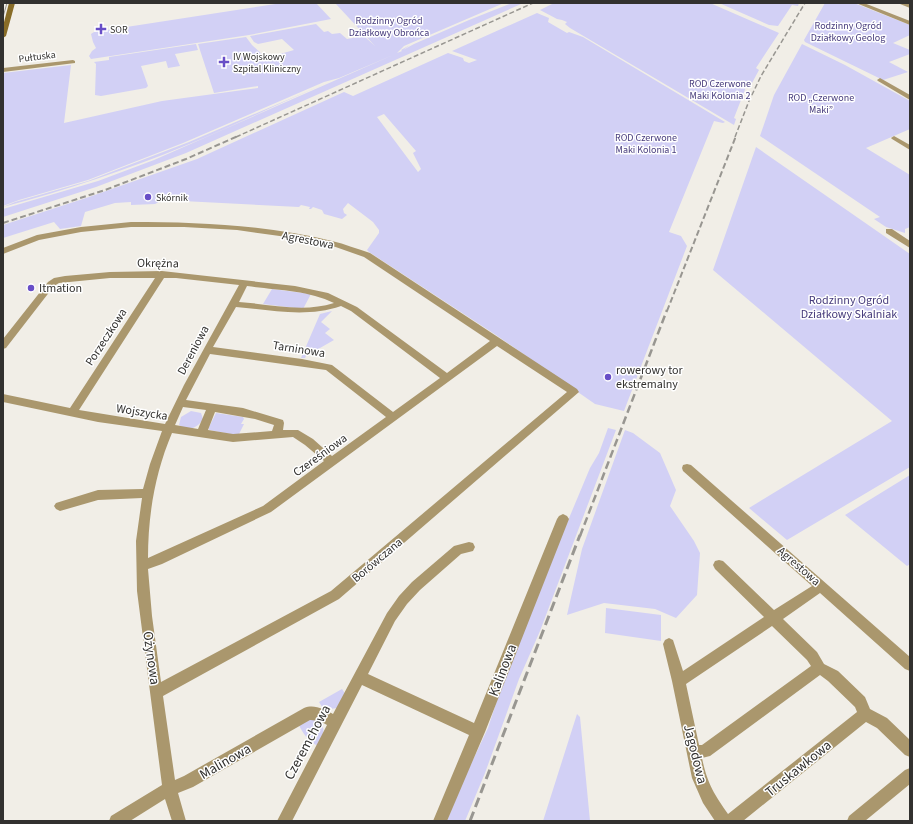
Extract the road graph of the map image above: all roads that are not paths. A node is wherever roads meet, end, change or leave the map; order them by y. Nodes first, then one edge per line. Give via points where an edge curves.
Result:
1 (12, 3) edge
2 (858, 3) edge
3 (902, 3) edge
4 (910, 6) edge
5 (910, 23) edge
6 (3, 36) edge
7 (73, 62) dead end
8 (3, 70) edge
9 (880, 80) dead end
10 (910, 98) edge
11 (894, 138) dead end
12 (910, 148) edge
13 (889, 231) dead end
14 (910, 245) edge
15 (3, 251) edge
16 (162, 274) junction
17 (244, 284) junction
18 (342, 303) junction
19 (233, 304) junction
20 (497, 341) junction
21 (3, 346) edge
22 (208, 350) junction
23 (448, 378) junction
24 (574, 392) joint
25 (3, 398) edge
26 (180, 403) junction
27 (212, 408) junction
28 (72, 412) junction
29 (393, 418) junction
30 (168, 430) junction
31 (201, 434) junction
32 (277, 434) junction
33 (332, 462) junction
34 (687, 468) dead end
35 (148, 493) junction
36 (60, 506) dead end
37 (563, 519) dead end
38 (469, 547) dead end
39 (142, 565) junction
40 (719, 565) dead end
41 (821, 586) junction
42 (774, 618) junction
43 (669, 644) dead end
44 (910, 665) edge
45 (819, 668) junction
46 (359, 678) junction
47 (679, 681) junction
48 (157, 692) junction
49 (865, 714) junction
50 (335, 722) junction
51 (478, 732) junction
52 (910, 750) edge
53 (694, 753) junction
54 (910, 775) edge
55 (169, 789) junction
56 (116, 821) edge
57 (179, 821) edge
58 (284, 821) edge
59 (440, 821) edge
60 (724, 821) edge
61 (731, 821) edge
62 (854, 821) edge

1 - 6 main road
2 - 5 street
3 - 4 street
7 - 8 street, Pułtuska
9 - 10 street
11 - 12 street
13 - 14 street
15 - 20 street, Agrestowa via 64,231 137,225 214,227 301,238 333,244 367,255
16 - 17 street, Okrężna
16 - 21 street, Okrężna via 65,278 54,282
16 - 28 street, Porzeczkowa
17 - 18 street, Okrężna via 317,293
17 - 19 street, Dereniowa
18 - 19 street via 307,311
18 - 23 street, Okrężna via 354,309
19 - 22 street, Dereniowa
20 - 23 street, Czereśniowa
20 - 24 street, Agrestowa
22 - 26 street, Dereniowa
22 - 29 street, Tarninowa via 329,367
23 - 29 street, Czereśniowa
24 - 48 street, Borówczana via 335,595
25 - 28 street, Wojszycka
26 - 27 street, Wojszycka
26 - 30 street, Dereniowa
27 - 31 street
27 - 32 street, Wojszycka via 268,418 279,423
28 - 30 street, Wojszycka
29 - 33 street, Czereśniowa
30 - 31 street, Wojszycka
30 - 35 street, Ożynowa
31 - 32 street, Wojszycka via 233,438
32 - 33 street, Wojszycka via 289,433 300,436
33 - 39 street, Czereśniowa via 258,515
34 - 41 street, Agrestowa
35 - 36 street via 98,495
35 - 39 street, Ożynowa
37 - 51 street, Kalinowa
38 - 46 street, Czeremchowa via 458,550 403,600 391,617
39 - 48 street, Ożynowa
40 - 42 street
41 - 42 street
41 - 44 street, Agrestowa
42 - 45 street via 812,656
42 - 47 street
43 - 47 street, Jagodowa
45 - 49 street via 833,676 860,702
45 - 53 street via 705,751
46 - 50 street, Czeremchowa
46 - 51 street
47 - 53 street, Jagodowa
48 - 55 street, Ożynowa
49 - 52 street via 882,723
49 - 61 street, Truskawkowa
50 - 55 street, Malinowa via 321,715 309,714 188,782
50 - 58 street, Czeremchowa
51 - 59 street, Kalinowa
53 - 60 street, Jagodowa via 699,778 708,798
54 - 62 street
55 - 56 street, Malinowa
55 - 57 street, Ożynowa

